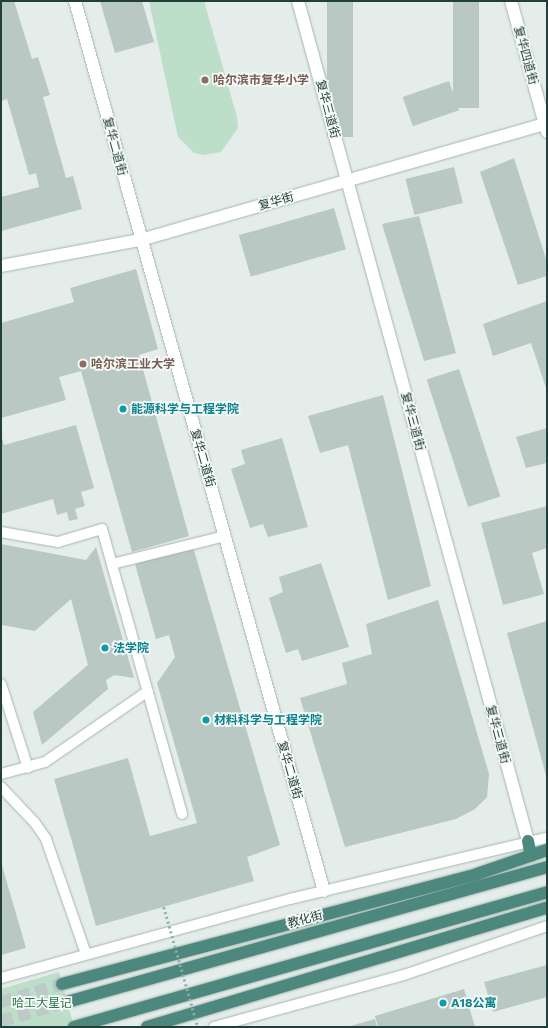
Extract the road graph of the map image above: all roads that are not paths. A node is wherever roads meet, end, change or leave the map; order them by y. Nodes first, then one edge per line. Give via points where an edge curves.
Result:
1 (75, 1) edge
2 (298, 1) edge
3 (511, 1) edge
4 (546, 126) edge
5 (348, 181) junction
6 (140, 240) junction
7 (1, 266) edge
8 (1, 532) edge
9 (225, 536) junction
10 (112, 564) junction
11 (1, 687) edge
12 (148, 691) junction
13 (28, 768) junction
14 (1, 774) edge
15 (1, 787) edge
16 (182, 814) dead end
17 (547, 838) edge
18 (528, 841) junction
19 (547, 850) edge
20 (531, 856) junction
21 (547, 867) edge
22 (324, 891) junction
23 (547, 892) edge
24 (547, 908) edge
25 (547, 926) edge
26 (86, 954) junction
27 (1, 978) edge
28 (62, 984) tunnel mouth
29 (67, 1002) tunnel mouth
30 (74, 1027) edge
31 (147, 1027) edge
32 (214, 1027) edge

1 - 6 street, 复华二道街
2 - 5 street, 复华三道街
3 - 4 street, 复华四道街
4 - 5 street, 复华街
5 - 6 street, 复华街
5 - 18 street, 复华三道街
6 - 7 street, 复华街
6 - 9 street, 复华二道街
8 - 10 lane via 58,542 102,529
9 - 10 lane
9 - 22 street, 复华二道街
10 - 12 lane
11 - 13 lane
12 - 13 lane via 45,762
12 - 16 lane
13 - 14 lane
15 - 26 lane via 35,823 46,840
17 - 18 lane
18 - 20 highway
18 - 22 lane
19 - 20 highway, 教化街
20 - 28 highway, 教化街 via 469,876
21 - 29 highway, 教化街
22 - 26 lane
23 - 30 highway
24 - 31 highway
25 - 32 lane via 404,975
26 - 27 lane

